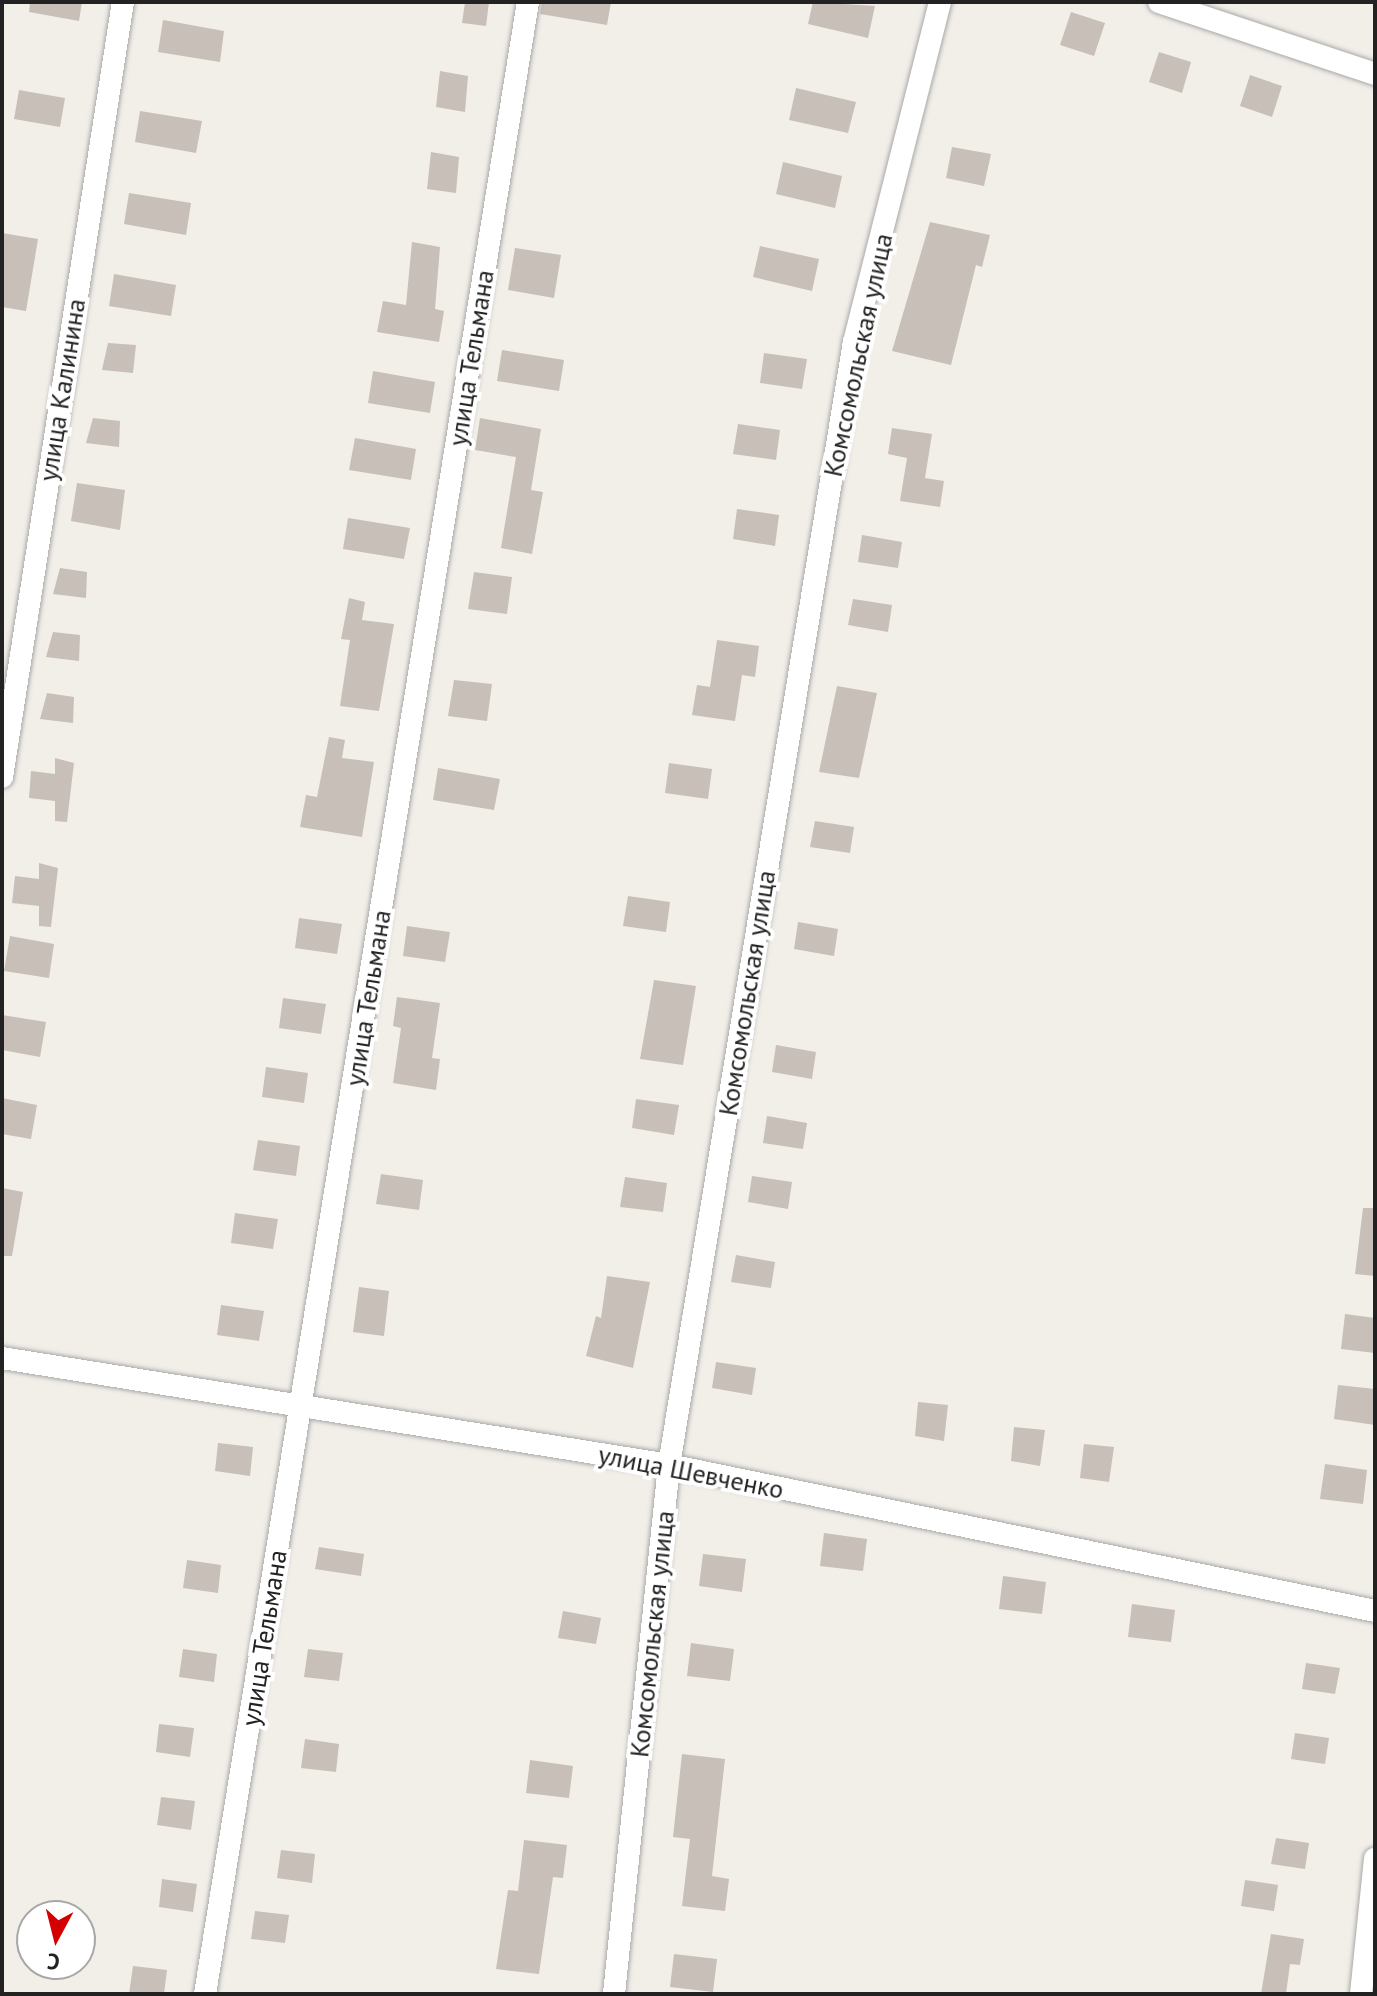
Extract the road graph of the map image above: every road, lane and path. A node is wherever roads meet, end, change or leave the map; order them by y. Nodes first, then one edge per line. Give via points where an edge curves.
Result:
1 (123, 2) edge
2 (528, 2) edge
3 (940, 2) edge
4 (1159, 2) edge
5 (1375, 74) edge
6 (2, 777) edge
7 (2, 1358) edge
8 (302, 1408) junction
9 (669, 1465) junction
10 (1375, 1611) edge
11 (1375, 1859) edge
12 (205, 1994) edge
13 (614, 1994) edge
14 (1361, 1994) edge

1 - 6 street, улица Калинина
2 - 8 street, улица Тельмана
3 - 9 street, Комсомольская улица via 854,342
4 - 5 street
7 - 8 street, улица Шевченко
8 - 9 street, улица Шевченко
8 - 12 street, улица Тельмана
9 - 10 street, улица Шевченко
9 - 13 street, Комсомольская улица
11 - 14 street

